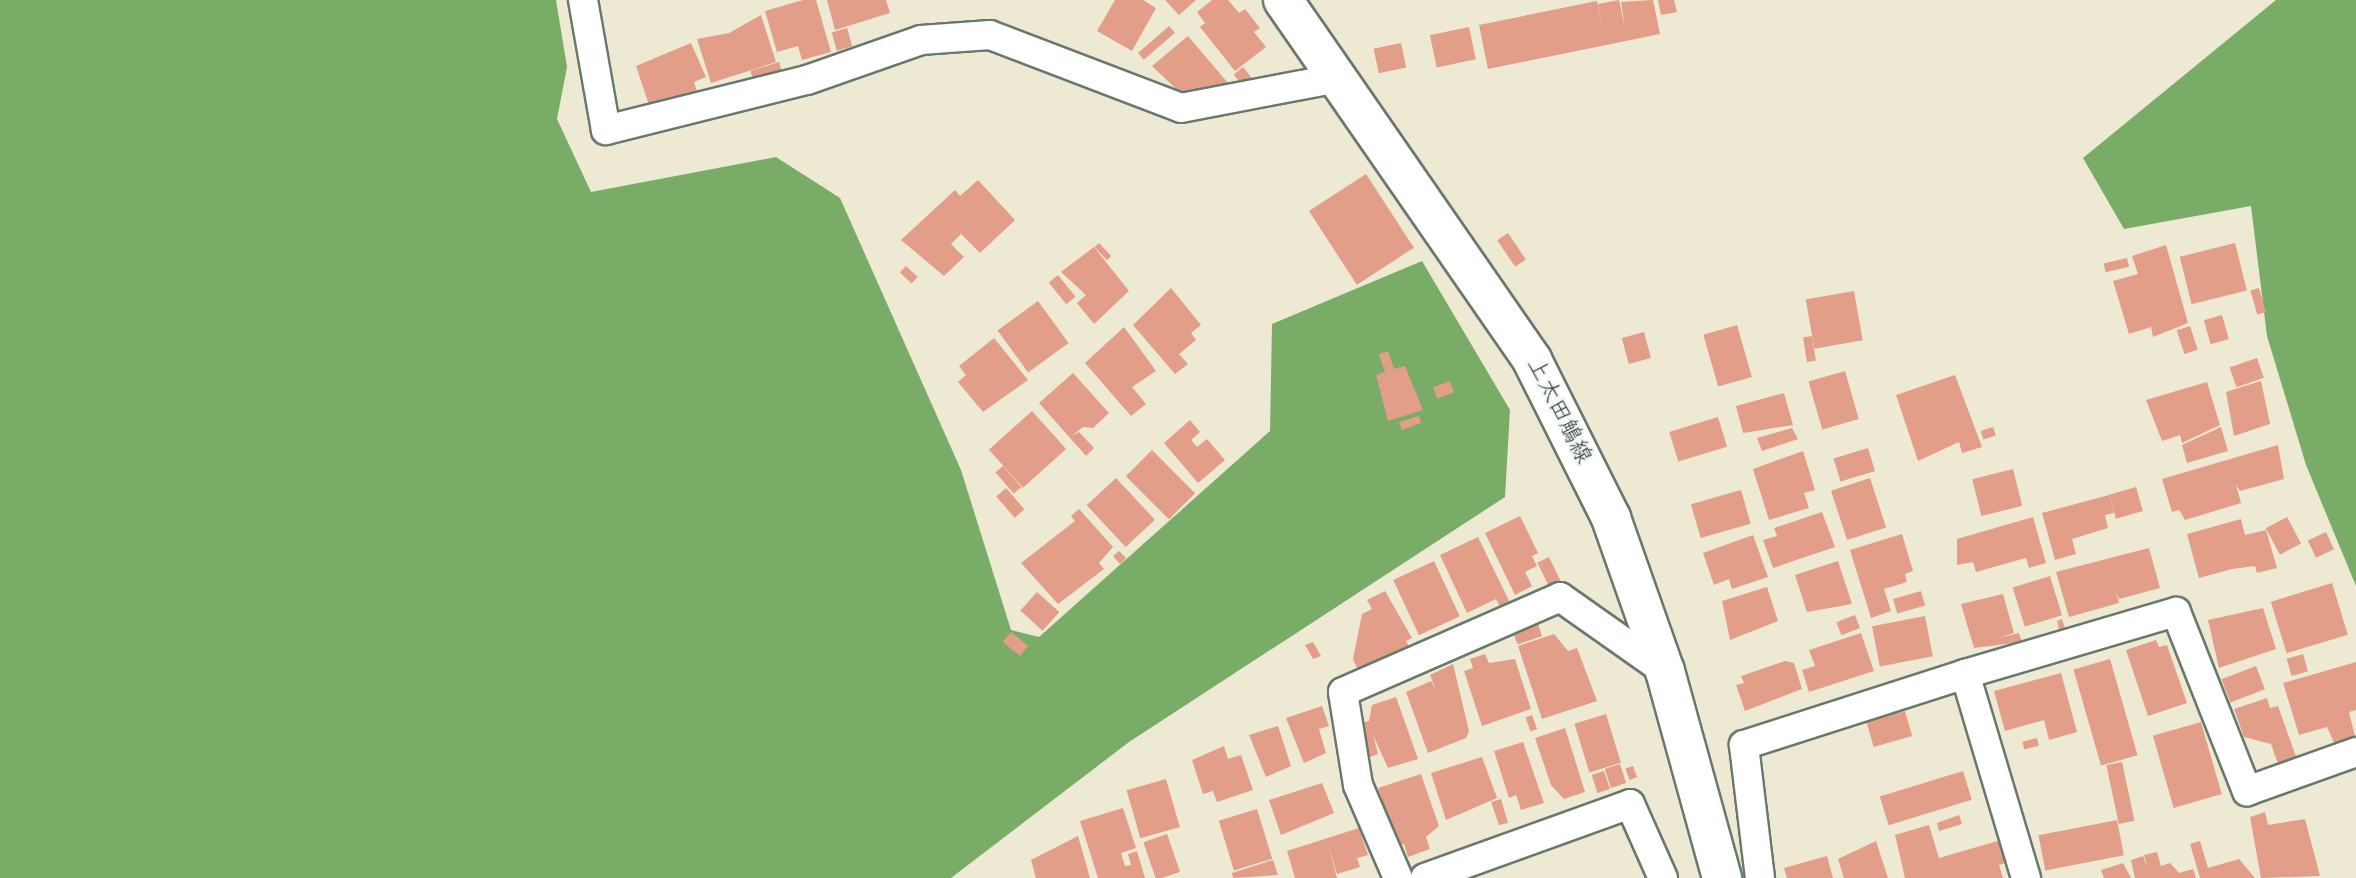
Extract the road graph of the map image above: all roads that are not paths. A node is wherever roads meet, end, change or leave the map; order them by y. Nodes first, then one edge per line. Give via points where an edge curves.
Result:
1 (583, 0) edge
2 (1283, 0) edge
3 (1338, 78) junction
4 (1665, 671) junction
5 (1965, 674) junction
6 (2356, 752) edge
7 (1398, 878) edge
8 (1425, 878) edge
9 (1663, 878) edge
10 (1722, 878) edge
11 (1760, 878) edge
12 (2026, 878) edge

1 - 3 street via 606,130 807,80 921,40 990,35 1181,108
2 - 3 main road, 上太田鵤線
3 - 4 main road, 上太田鵤線 via 1532,360 1611,518
4 - 7 street via 1560,597 1343,692 1358,785
4 - 10 main road, 上太田鵤線
5 - 6 street via 2176,612 2247,791
5 - 11 street via 1744,745
5 - 12 street
8 - 9 street via 1630,804

